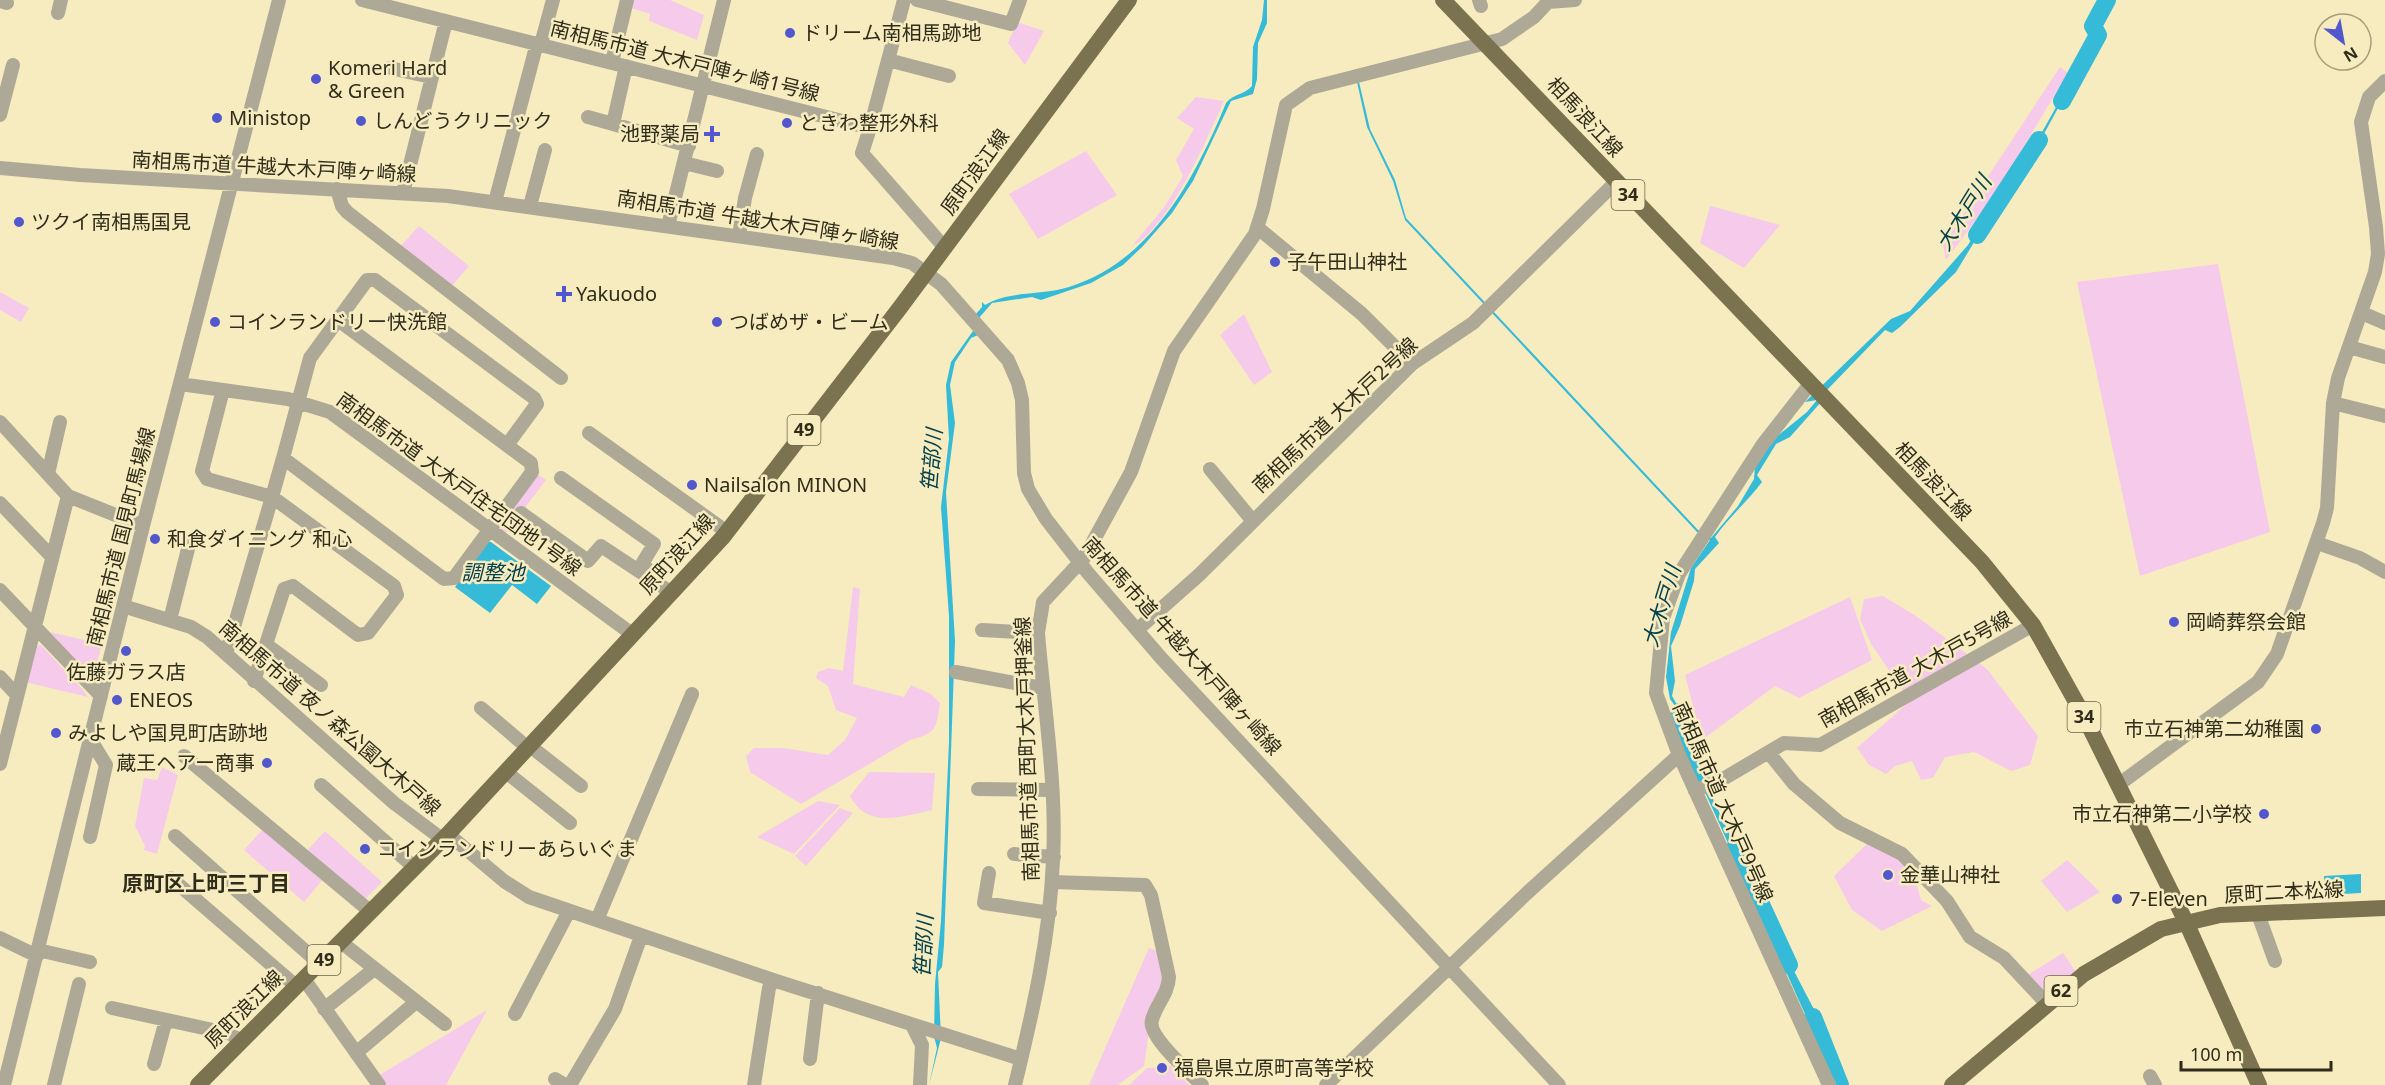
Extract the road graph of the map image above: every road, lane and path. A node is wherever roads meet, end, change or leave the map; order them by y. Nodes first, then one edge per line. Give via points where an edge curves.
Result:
1 (279, 0) edge
2 (362, 0) edge
3 (553, 0) edge
4 (627, 0) edge
5 (724, 0) edge
6 (904, 0) edge
7 (917, 0) edge
8 (1020, 0) edge
9 (1129, 0) edge
10 (1443, 0) edge
11 (1575, 0) edge
12 (1548, 1) edge
13 (411, 6) edge
14 (446, 21) junction
15 (1485, 42) junction
16 (539, 44) junction
17 (888, 60) junction
18 (612, 62) junction
19 (13, 65) dead end
20 (626, 66) junction
21 (390, 68) dead end
22 (949, 76) dead end
23 (431, 77) junction
24 (2385, 81) edge
25 (703, 85) junction
26 (0, 115) edge
27 (588, 117) dead end
28 (613, 124) junction
29 (870, 128) junction
30 (689, 146) junction
31 (545, 150) dead end
32 (757, 154) dead end
33 (684, 163) junction
34 (0, 168) edge
35 (717, 171) dead end
36 (1616, 182) junction
37 (231, 184) junction
38 (337, 189) junction
39 (403, 193) junction
40 (495, 202) junction
41 (530, 206) junction
42 (668, 226) junction
43 (2381, 227) edge
44 (1258, 228) junction
45 (738, 236) junction
46 (945, 248) junction
47 (926, 272) junction
48 (2362, 312) junction
49 (338, 320) junction
50 (2385, 323) edge
51 (2349, 347) junction
52 (2385, 357) edge
53 (1412, 364) junction
54 (561, 378) dead end
55 (180, 384) junction
56 (1812, 386) junction
57 (224, 390) junction
58 (298, 401) junction
59 (2332, 403) junction
60 (2385, 416) edge
61 (0, 422) edge
62 (60, 422) dead end
63 (589, 433) dead end
64 (507, 445) junction
65 (283, 458) junction
66 (1210, 469) dead end
67 (48, 474) junction
68 (561, 478) dead end
69 (68, 496) junction
70 (272, 497) junction
71 (0, 503) edge
72 (521, 513) dead end
73 (1252, 520) junction
74 (143, 526) junction
75 (490, 530) junction
76 (727, 532) junction
77 (2317, 543) junction
78 (189, 545) dead end
79 (52, 557) junction
80 (1080, 563) junction
81 (2385, 572) edge
82 (0, 591) edge
83 (674, 592) junction
84 (123, 606) junction
85 (170, 620) junction
86 (2033, 625) junction
87 (34, 627) junction
88 (982, 630) dead end
89 (1137, 630) junction
90 (1038, 633) junction
91 (632, 634) junction
92 (267, 645) junction
93 (226, 654) junction
94 (956, 672) dead end
95 (0, 677) edge
96 (254, 681) junction
97 (321, 685) dead end
98 (1042, 688) junction
99 (16, 694) junction
100 (692, 694) dead end
101 (101, 696) junction
102 (481, 708) dead end
103 (90, 739) junction
104 (529, 747) junction
105 (1769, 753) junction
106 (1679, 755) junction
107 (184, 756) dead end
108 (0, 764) edge
109 (506, 772) junction
110 (321, 785) dead end
111 (2118, 785) junction
112 (581, 786) dead end
113 (978, 789) dead end
114 (1050, 790) junction
115 (1695, 791) junction
116 (570, 823) dead end
117 (175, 836) dead end
118 (90, 837) dead end
119 (445, 837) junction
120 (1014, 854) dead end
121 (1054, 857) junction
122 (410, 864) junction
123 (989, 873) dead end
124 (171, 878) dead end
125 (1052, 882) junction
126 (366, 907) junction
127 (2385, 908) edge
128 (569, 911) junction
129 (1050, 913) junction
130 (2258, 914) junction
131 (597, 920) junction
132 (2186, 922) junction
133 (641, 936) junction
134 (0, 938) edge
135 (341, 942) junction
136 (37, 953) junction
137 (2275, 961) dead end
138 (90, 962) dead end
139 (320, 964) junction
140 (1450, 968) junction
141 (373, 970) junction
142 (773, 980) junction
143 (300, 983) junction
144 (80, 984) dead end
145 (818, 993) junction
146 (416, 1002) junction
147 (2047, 1004) junction
148 (112, 1008) dead end
149 (324, 1009) junction
150 (515, 1014) dead end
151 (166, 1020) junction
152 (445, 1024) dead end
153 (916, 1026) junction
154 (236, 1038) junction
155 (356, 1053) junction
156 (810, 1059) dead end
157 (1021, 1059) junction
158 (154, 1064) dead end
159 (754, 1083) edge
160 (4, 1085) edge
161 (54, 1085) edge
162 (198, 1085) edge
163 (379, 1085) edge
164 (570, 1085) edge
165 (769, 1085) edge
166 (920, 1085) edge
167 (1015, 1085) edge
168 (1202, 1085) edge
169 (1326, 1085) edge
170 (1559, 1085) edge
171 (1829, 1085) edge
172 (1952, 1085) edge
173 (2259, 1085) edge

1 - 37 street, 南相馬市道 国見町馬場線
2 - 13 street, 南相馬市道 大木戸陣ヶ崎1号線
3 - 16 street
4 - 18 street
5 - 25 street
6 - 17 street
7 - 8 street via 1011,24
9 - 46 main road, 原町浪江線 / 49
10 - 15 main road, 相馬浪江線 / 34
11 - 12 street, 南相馬市道 西町大木戸押釜線
12 - 15 street, 南相馬市道 西町大木戸押釜線 via 1534,17 1502,39
13 - 14 street, 南相馬市道 大木戸陣ヶ崎1号線
14 - 16 street, 南相馬市道 大木戸陣ヶ崎1号線
14 - 23 street
15 - 36 main road, 相馬浪江線 / 34
15 - 44 street, 南相馬市道 西町大木戸押釜線 via 1310,88 1290,100 1281,118
16 - 18 street, 南相馬市道 大木戸陣ヶ崎1号線
16 - 40 street
17 - 22 street
17 - 29 street
18 - 20 street, 南相馬市道 大木戸陣ヶ崎1号線
19 - 26 street
20 - 25 street, 南相馬市道 大木戸陣ヶ崎1号線
20 - 28 street
21 - 23 street
23 - 39 street
24 - 43 street via 2369,97 2361,122
25 - 29 street, 南相馬市道 大木戸陣ヶ崎1号線
25 - 30 street
27 - 28 street
28 - 30 street
29 - 46 street via 862,153
30 - 33 street
31 - 41 street
32 - 45 street
33 - 35 street
33 - 42 street
34 - 37 street, 南相馬市道 牛越大木戸陣ヶ崎線
36 - 53 street, 南相馬市道 大木戸2号線 via 1473,323
36 - 56 main road, 相馬浪江線 / 34
37 - 38 street, 南相馬市道 牛越大木戸陣ヶ崎線
37 - 55 street, 南相馬市道 国見町馬場線
38 - 39 street, 南相馬市道 牛越大木戸陣ヶ崎線
38 - 54 street via 342,206 356,219
39 - 40 street, 南相馬市道 牛越大木戸陣ヶ崎線
40 - 41 street, 南相馬市道 牛越大木戸陣ヶ崎線
41 - 42 street, 南相馬市道 牛越大木戸陣ヶ崎線
42 - 45 street, 南相馬市道 牛越大木戸陣ヶ崎線
43 - 48 street via 2375,272
44 - 53 street via 1362,314
44 - 80 street, 南相馬市道 西町大木戸押釜線 via 1170,357 1131,472
45 - 47 street, 南相馬市道 牛越大木戸陣ヶ崎線 via 893,258
46 - 47 main road, 原町浪江線 / 49
47 - 76 main road, 原町浪江線 / 49
47 - 80 street, 南相馬市道 牛越大木戸陣ヶ崎線 via 993,341 1012,367 1020,391 1028,489
48 - 50 street
48 - 51 street
49 - 58 street via 310,358
49 - 64 street
49 - 64 street via 367,280 375,280 444,331 534,398 537,404
51 - 52 street
51 - 59 street
53 - 73 street, 南相馬市道 大木戸2号線
55 - 57 street, 南相馬市道 大木戸住宅団地1号線
55 - 74 street, 南相馬市道 国見町馬場線
56 - 86 main road, 相馬浪江線 / 34 via 1982,562
56 - 106 street, 南相馬市道 大木戸9号線 via 1758,452 1692,552 1669,597 1660,639 1656,698
57 - 58 street, 南相馬市道 大木戸住宅団地1号線
57 - 70 street via 202,471 207,479
58 - 65 street
58 - 75 street, 南相馬市道 大木戸住宅団地1号線 via 343,420
59 - 60 street
59 - 77 street via 2327,508
61 - 67 street
62 - 67 street
63 - 76 street
64 - 75 street via 531,463 532,472
65 - 70 street
65 - 75 street via 444,579 454,578
66 - 73 street
67 - 69 street
68 - 83 street via 654,544 642,564
69 - 74 street
69 - 79 street
70 - 92 street via 394,586 397,595 368,633 358,635 293,586 284,589
70 - 93 street
71 - 79 street
72 - 83 street via 588,561 601,546
73 - 89 street, 南相馬市道 大木戸2号線 via 1199,575
74 - 84 street, 南相馬市道 国見町馬場線
75 - 91 street, 南相馬市道 大木戸住宅団地1号線
76 - 83 main road, 原町浪江線 / 49
77 - 81 street via 2360,558
77 - 111 street via 2277,654 2258,682
78 - 85 street
79 - 87 street
80 - 89 street, 南相馬市道 牛越大木戸陣ヶ崎線
80 - 90 street, 南相馬市道 西町大木戸押釜線 via 1042,602
82 - 87 street
83 - 91 main road, 原町浪江線 / 49
84 - 85 street, 南相馬市道 夜ノ森公園大木戸線
84 - 101 street, 南相馬市道 国見町馬場線
85 - 93 street, 南相馬市道 夜ノ森公園大木戸線 via 198,631
86 - 105 street, 南相馬市道 大木戸5号線 via 1820,745 1788,742
86 - 111 main road, 相馬浪江線 / 34
87 - 99 street
87 - 101 street
88 - 90 street
89 - 140 street, 南相馬市道 牛越大木戸陣ヶ崎線
90 - 98 street, 南相馬市道 西町大木戸押釜線
91 - 104 main road, 原町浪江線 / 49
92 - 96 street
92 - 97 street
93 - 96 street, 南相馬市道 夜ノ森公園大木戸線
94 - 98 street
95 - 99 street
96 - 119 street, 南相馬市道 夜ノ森公園大木戸線 via 394,803
98 - 114 street, 南相馬市道 西町大木戸押釜線
99 - 108 street
100 - 131 street
101 - 103 street, 南相馬市道 国見町馬場線
102 - 104 street
103 - 118 street via 106,765
103 - 136 street, 南相馬市道 国見町馬場線
104 - 109 main road, 原町浪江線 / 49
104 - 112 street
105 - 115 street, 南相馬市道 大木戸5号線
105 - 147 street via 1794,784 1834,819 1902,854 1947,901 1970,937 2004,958
106 - 115 street, 南相馬市道 大木戸9号線
106 - 140 street
107 - 126 street
109 - 116 street
109 - 119 main road, 原町浪江線 / 49
110 - 122 street
111 - 132 main road, 相馬浪江線 / 34
113 - 114 street
114 - 121 street, 南相馬市道 西町大木戸押釜線
115 - 171 street, 南相馬市道 大木戸9号線
117 - 139 street
119 - 122 main road, 原町浪江線 / 49
119 - 128 street, 南相馬市道 夜ノ森公園大木戸線 via 516,889
120 - 121 street
121 - 125 street, 南相馬市道 西町大木戸押釜線
122 - 126 main road, 原町浪江線 / 49
123 - 129 street via 984,903
124 - 143 street
125 - 129 street, 南相馬市道 西町大木戸押釜線
125 - 168 street via 1145,885 1151,895 1169,977 1152,1027 1159,1041
126 - 135 main road, 原町浪江線 / 49
127 - 130 main road, 原町二本松線 / 62
128 - 131 street, 南相馬市道 夜ノ森公園大木戸線
128 - 150 street
129 - 157 street, 南相馬市道 西町大木戸押釜線
130 - 132 main road, 原町二本松線 / 62 via 2220,915
130 - 137 street
131 - 133 street, 南相馬市道 夜ノ森公園大木戸線
132 - 147 main road, 原町二本松線 / 62 via 2160,929 2120,952
132 - 173 main road, 相馬浪江線 / 34
133 - 142 street, 南相馬市道 夜ノ森公園大木戸線
133 - 164 street via 615,1010
134 - 136 street
135 - 139 main road, 原町浪江線 / 49
135 - 141 street
136 - 138 street
136 - 160 street, 南相馬市道 国見町馬場線
139 - 143 main road, 原町浪江線 / 49
140 - 169 street
140 - 170 street, 南相馬市道 牛越大木戸陣ヶ崎線
141 - 146 street
141 - 149 street
142 - 145 street, 南相馬市道 夜ノ森公園大木戸線
142 - 159 street
143 - 149 street
143 - 154 main road, 原町浪江線 / 49
144 - 161 street
145 - 153 street, 南相馬市道 夜ノ森公園大木戸線
145 - 156 street
146 - 152 street
146 - 155 street
147 - 172 main road, 原町二本松線 / 62
148 - 151 street
149 - 155 street
151 - 154 street
151 - 158 street
153 - 157 street, 南相馬市道 夜ノ森公園大木戸線
153 - 166 street via 922,1045
154 - 162 main road, 原町浪江線 / 49
155 - 163 street
157 - 167 street, 南相馬市道 西町大木戸押釜線
159 - 165 street

